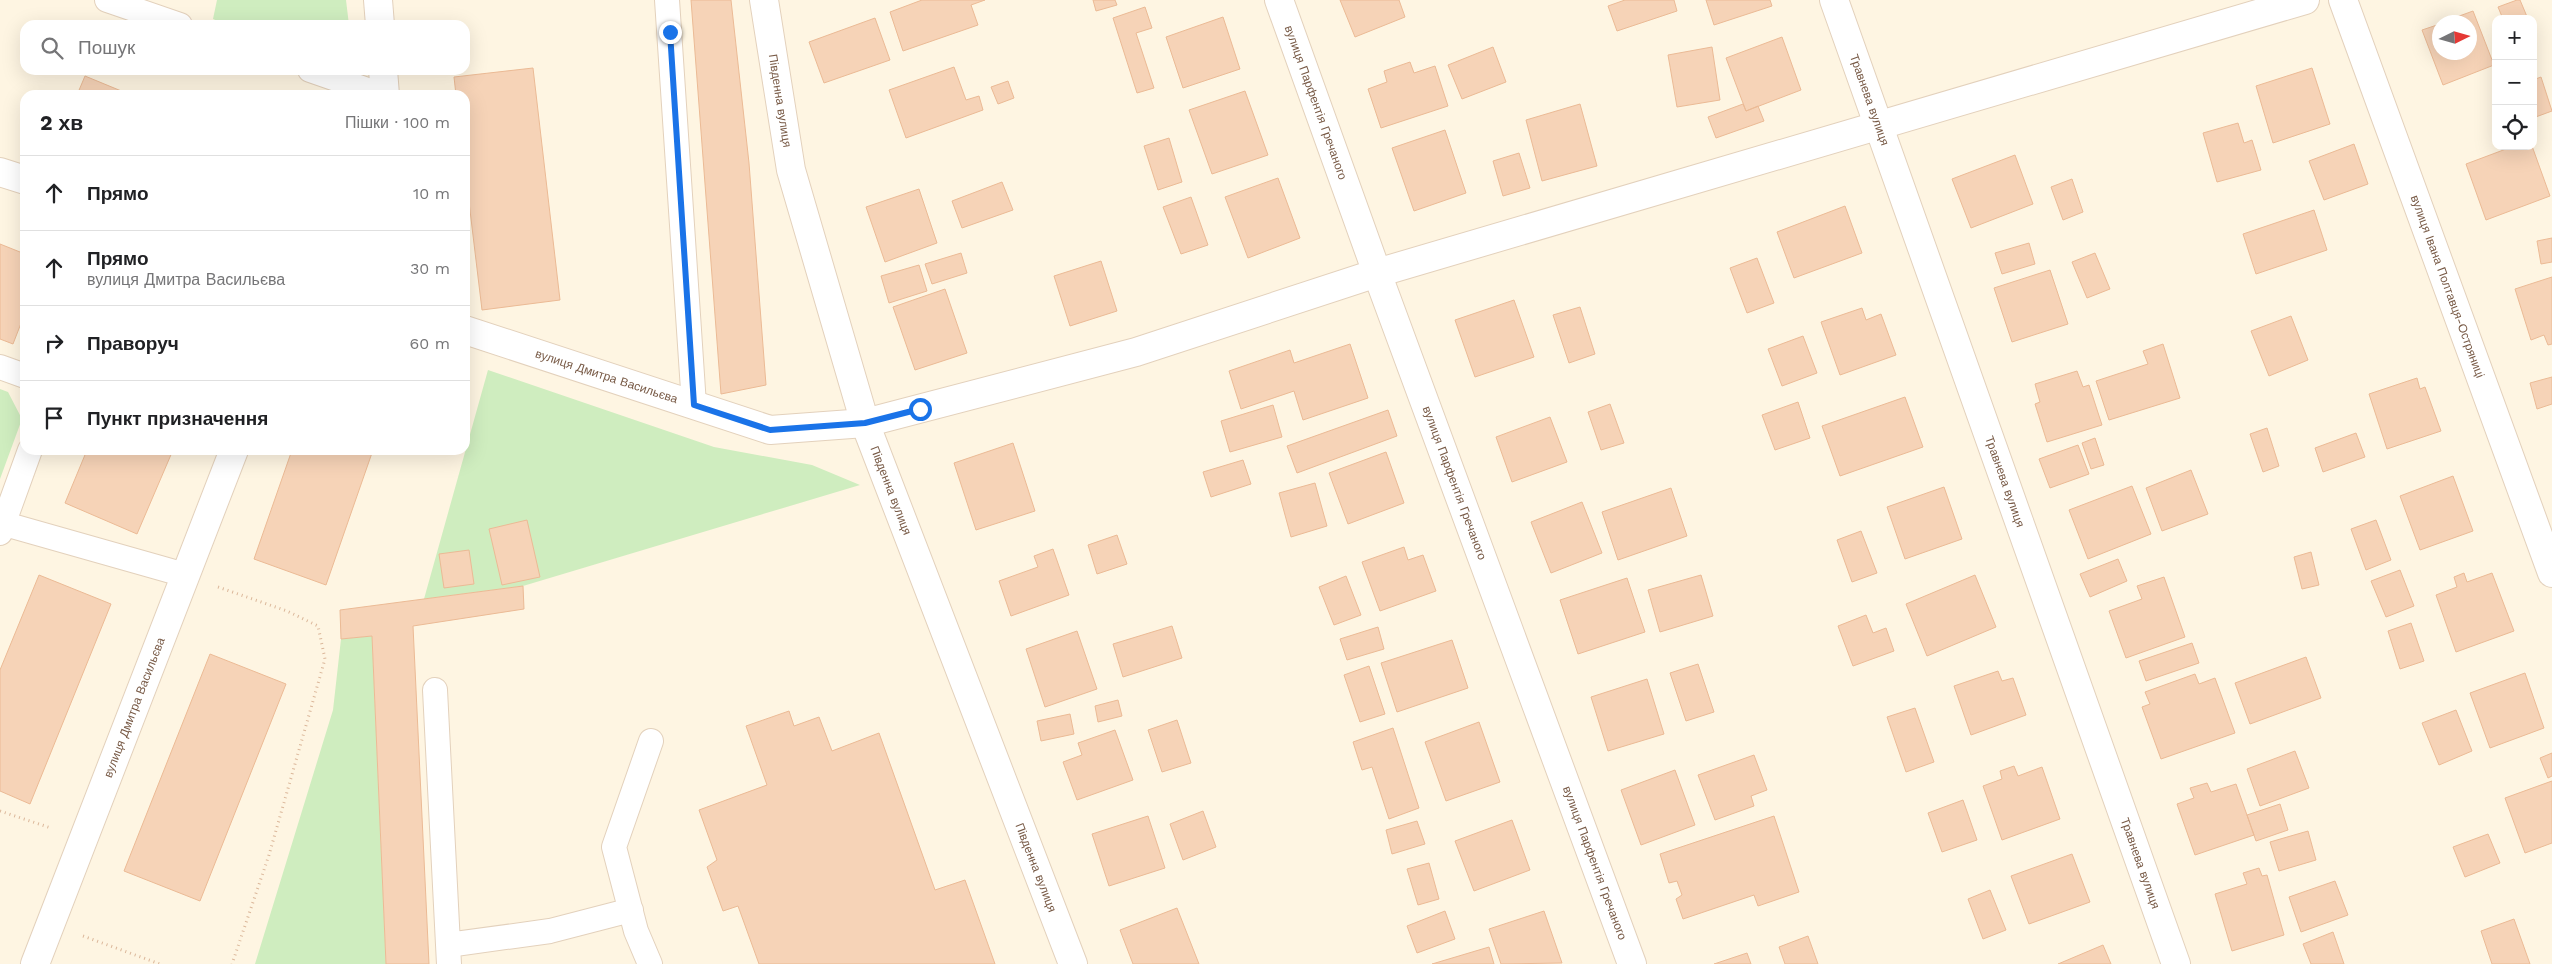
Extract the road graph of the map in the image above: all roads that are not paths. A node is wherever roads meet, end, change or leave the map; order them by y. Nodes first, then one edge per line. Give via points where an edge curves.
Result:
1 (107, 0) edge
2 (378, 0) edge
3 (667, 0) edge
4 (764, 0) edge
5 (1279, 0) edge
6 (1834, 0) edge
7 (2305, 0) edge
8 (2342, 0) edge
9 (165, 20) edge
10 (380, 20) edge
11 (325, 75) edge
12 (383, 75) edge
13 (369, 90) edge
14 (384, 90) edge
15 (1879, 124) junction
16 (0, 172) edge
17 (20, 178) edge
18 (1377, 273) junction
19 (470, 332) edge
20 (0, 367) edge
21 (20, 374) edge
22 (694, 405) junction
23 (865, 423) junction
24 (28, 455) edge
25 (232, 455) edge
26 (2, 529) edge
27 (2552, 573) edge
28 (185, 575) junction
29 (435, 690) dead end
30 (651, 741) dead end
31 (631, 910) junction
32 (449, 954) edge
33 (34, 964) edge
34 (650, 964) edge
35 (1073, 964) edge
36 (1632, 964) edge
37 (2176, 964) edge

1 - 9 lane
2 - 10 street
3 - 22 lane
4 - 23 street, Південна вулиця via 791,170
5 - 18 street, вулиця Парфентія Гречаного
6 - 15 street, Травнева вулиця
7 - 15 street, вулиця Дмитра Васильєва
8 - 27 street, вулиця Івана Полтавця-Остряниці
11 - 13 lane
12 - 14 street
15 - 18 street, вулиця Дмитра Васильєва
15 - 37 street, Травнева вулиця
16 - 17 street
18 - 23 street, вулиця Дмитра Васильєва via 1136,352
18 - 36 street, вулиця Парфентія Гречаного
19 - 22 street, вулиця Дмитра Васильєва
20 - 21 lane
22 - 23 street, вулиця Дмитра Васильєва via 770,430
23 - 35 street, Південна вулиця
24 - 26 lane
25 - 28 street, вулиця Дмитра Васильєва
26 - 28 lane
28 - 33 street, вулиця Дмитра Васильєва
29 - 32 lane
30 - 31 lane via 614,847
31 - 32 lane
31 - 34 lane

